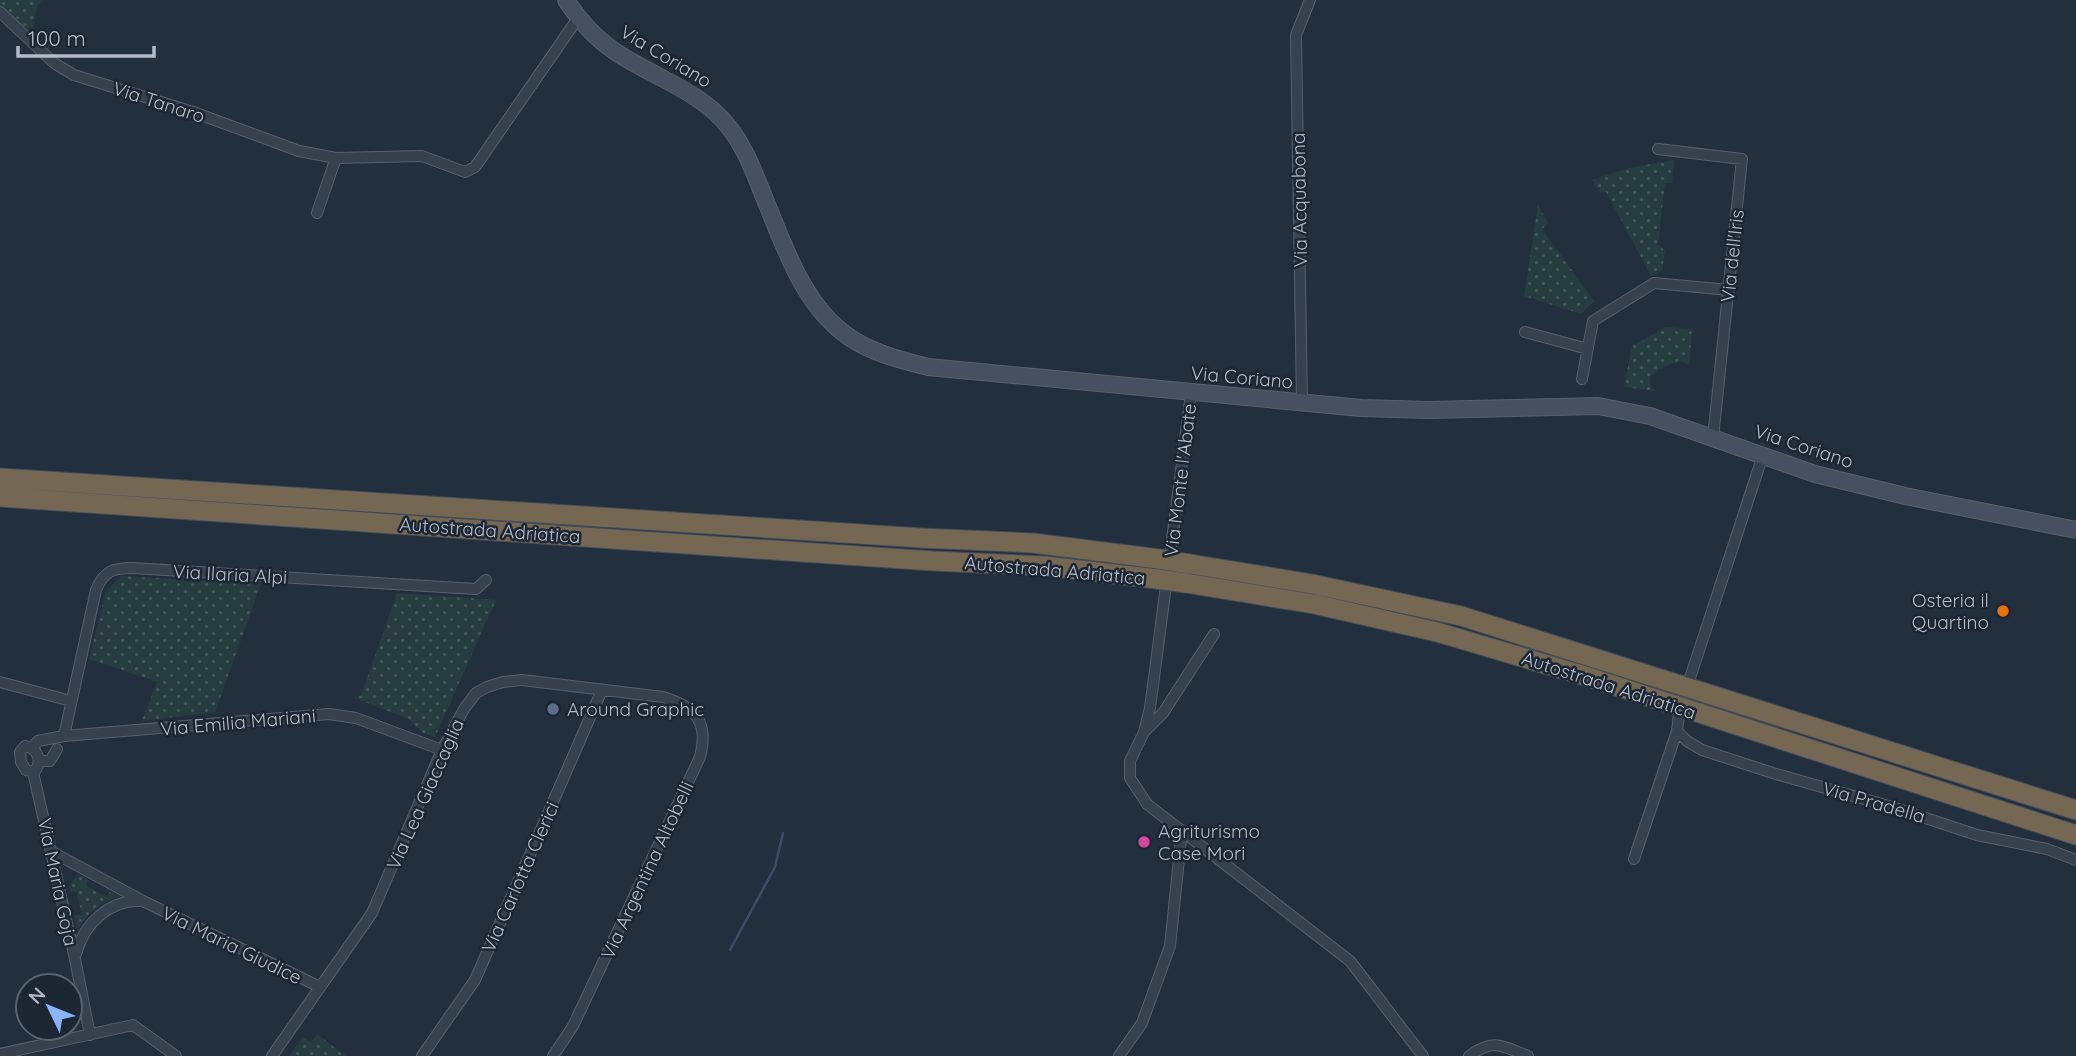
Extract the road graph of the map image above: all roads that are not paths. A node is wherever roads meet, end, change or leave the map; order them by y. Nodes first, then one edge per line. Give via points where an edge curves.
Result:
1 (566, 0) edge
2 (1310, 0) edge
3 (0, 12) edge
4 (578, 18) junction
5 (1658, 149) dead end
6 (336, 158) junction
7 (317, 213) dead end
8 (1729, 290) junction
9 (1525, 332) dead end
10 (1588, 349) junction
11 (1582, 379) dead end
12 (1191, 394) junction
13 (1302, 403) junction
14 (1713, 438) junction
15 (1763, 455) junction
16 (0, 478) edge
17 (0, 497) edge
18 (2076, 530) edge
19 (1158, 569) junction
20 (1188, 574) junction
21 (486, 580) dead end
22 (1214, 634) dead end
23 (1690, 678) dead end
24 (0, 682) edge
25 (602, 690) junction
26 (663, 697) joint
27 (71, 701) junction
28 (1679, 715) dead end
29 (1677, 731) junction
30 (1144, 732) junction
31 (64, 736) junction
32 (32, 748) junction
33 (57, 749) dead end
34 (442, 750) junction
35 (39, 761) junction
36 (33, 772) junction
37 (2076, 810) edge
38 (1182, 830) junction
39 (2076, 835) edge
40 (52, 852) junction
41 (1634, 859) dead end
42 (2076, 860) edge
43 (145, 902) junction
44 (75, 959) junction
45 (320, 988) junction
46 (90, 1035) junction
47 (0, 1054) edge
48 (170, 1054) edge
49 (272, 1056) edge
50 (422, 1056) edge
51 (553, 1056) edge
52 (1119, 1056) edge
53 (1423, 1056) edge
54 (1469, 1056) edge
55 (1528, 1056) edge

1 - 4 main road, Via Coriano
2 - 13 street, Via Acquabona via 1296,35
3 - 6 street, Via Tanaro via 74,75 299,150
4 - 6 street, Via Tanaro via 475,167 465,172 422,156
4 - 12 main road, Via Coriano via 620,55 700,100 728,125 748,156 808,292 849,337 877,352 928,367
5 - 8 street, Via dell'Iris via 1742,159
6 - 7 street
8 - 10 street via 1654,283 1593,321
8 - 14 street, Via dell'Iris
9 - 10 street
10 - 11 street
12 - 13 main road, Via Coriano
12 - 30 street, Via Monte l'Abate
13 - 14 main road, Via Coriano via 1429,410 1598,406 1650,416
14 - 15 main road, Via Coriano
15 - 18 main road, Via Coriano via 1815,474 1905,496
15 - 23 street
16 - 19 highway, Autostrada Adriatica via 1033,543
17 - 19 highway, Autostrada Adriatica via 923,560
19 - 20 highway, Autostrada Adriatica, bridge
20 - 37 highway, Autostrada Adriatica via 1312,584 1461,616
20 - 39 highway, Autostrada Adriatica via 1485,646
21 - 27 street, Via Ilaria Alpi via 476,589 118,568 101,578 96,590
22 - 30 street, Via Monte l'Abate via 1163,713
24 - 27 street
25 - 26 street, Via Lea Giaccaglia
25 - 34 street, Via Lea Giaccaglia via 503,681 476,693
25 - 50 street, Via Carlotta Clerici via 475,980
26 - 51 street, Via Argentina Altobelli via 681,702 698,718 705,740 700,757 573,1026
27 - 31 street, Via Ilaria Alpi
28 - 29 street
29 - 41 street
29 - 42 street, Via Pradella via 1702,750 1726,758 1977,835 2047,849
30 - 38 street, Via Monte l'Abate via 1130,761 1130,778 1147,804
31 - 32 street, Via Emilia Mariani via 38,741
31 - 34 street, Via Emilia Mariani via 329,714 356,718
32 - 35 street
32 - 36 street via 25,746 19,757 26,770
33 - 35 street via 50,761
34 - 45 street, Via Lea Giaccaglia via 372,913
35 - 36 street
36 - 40 street, Via Maria Goja
38 - 52 street via 1170,947 1142,1023
38 - 53 street, Via Monte l'Abate via 1350,961
40 - 43 street, Via Maria Giudice
40 - 44 street, Via Maria Goja
43 - 44 street, Via Maria Giudice via 121,903 101,914 86,931
43 - 45 street, Via Maria Giudice
44 - 46 street, Via Maria Goja
45 - 49 street, Via Lea Giaccaglia
46 - 47 street
46 - 48 street via 133,1025
54 - 55 street via 1491,1045

